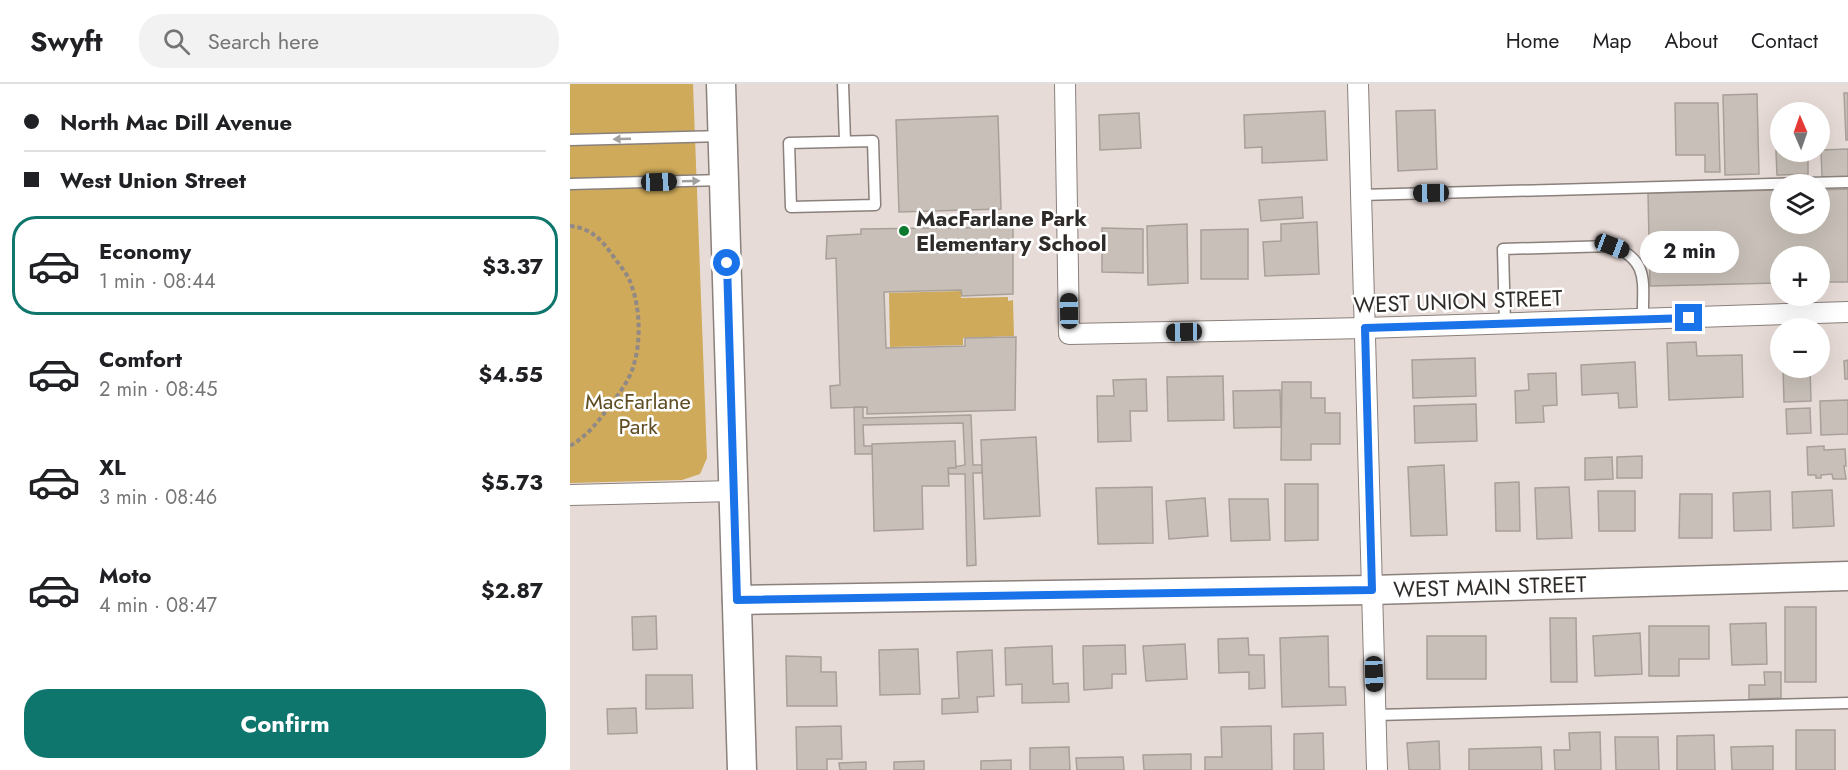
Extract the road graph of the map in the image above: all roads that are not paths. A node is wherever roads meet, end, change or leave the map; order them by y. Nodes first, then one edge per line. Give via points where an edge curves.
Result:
1 (721, 84) edge
2 (843, 84) edge
3 (1065, 84) edge
4 (1358, 84) edge
5 (723, 136) junction
6 (570, 140) edge
7 (845, 141) junction
8 (724, 180) junction
9 (1848, 182) edge
10 (570, 184) edge
11 (1361, 195) junction
12 (1848, 312) edge
13 (1643, 319) junction
14 (1505, 324) junction
15 (1365, 328) junction
16 (734, 491) junction
17 (570, 495) edge
18 (1848, 576) edge
19 (1372, 590) junction
20 (737, 600) junction
21 (1848, 703) edge
22 (1376, 715) junction
23 (742, 770) edge
24 (1377, 770) edge

1 - 5 street
2 - 7 lane
3 - 15 street, WEST UNION STREET via 1070,334
4 - 11 street
5 -> 6 lane
5 - 8 street
7 - 7 lane via 789,143 791,207 875,205 873,141
10 -> 8 lane
8 - 16 street
9 - 11 lane
11 - 15 street
12 - 13 street, WEST UNION STREET
13 - 14 street, WEST UNION STREET
13 - 14 lane via 1641,270 1628,252 1612,246 1503,249
14 - 15 street, WEST UNION STREET
15 - 19 street
16 - 17 street
16 - 20 street
18 - 19 street, WEST MAIN STREET
19 - 20 street, WEST MAIN STREET
19 - 22 street
20 - 23 street
21 - 22 lane
22 - 24 street

